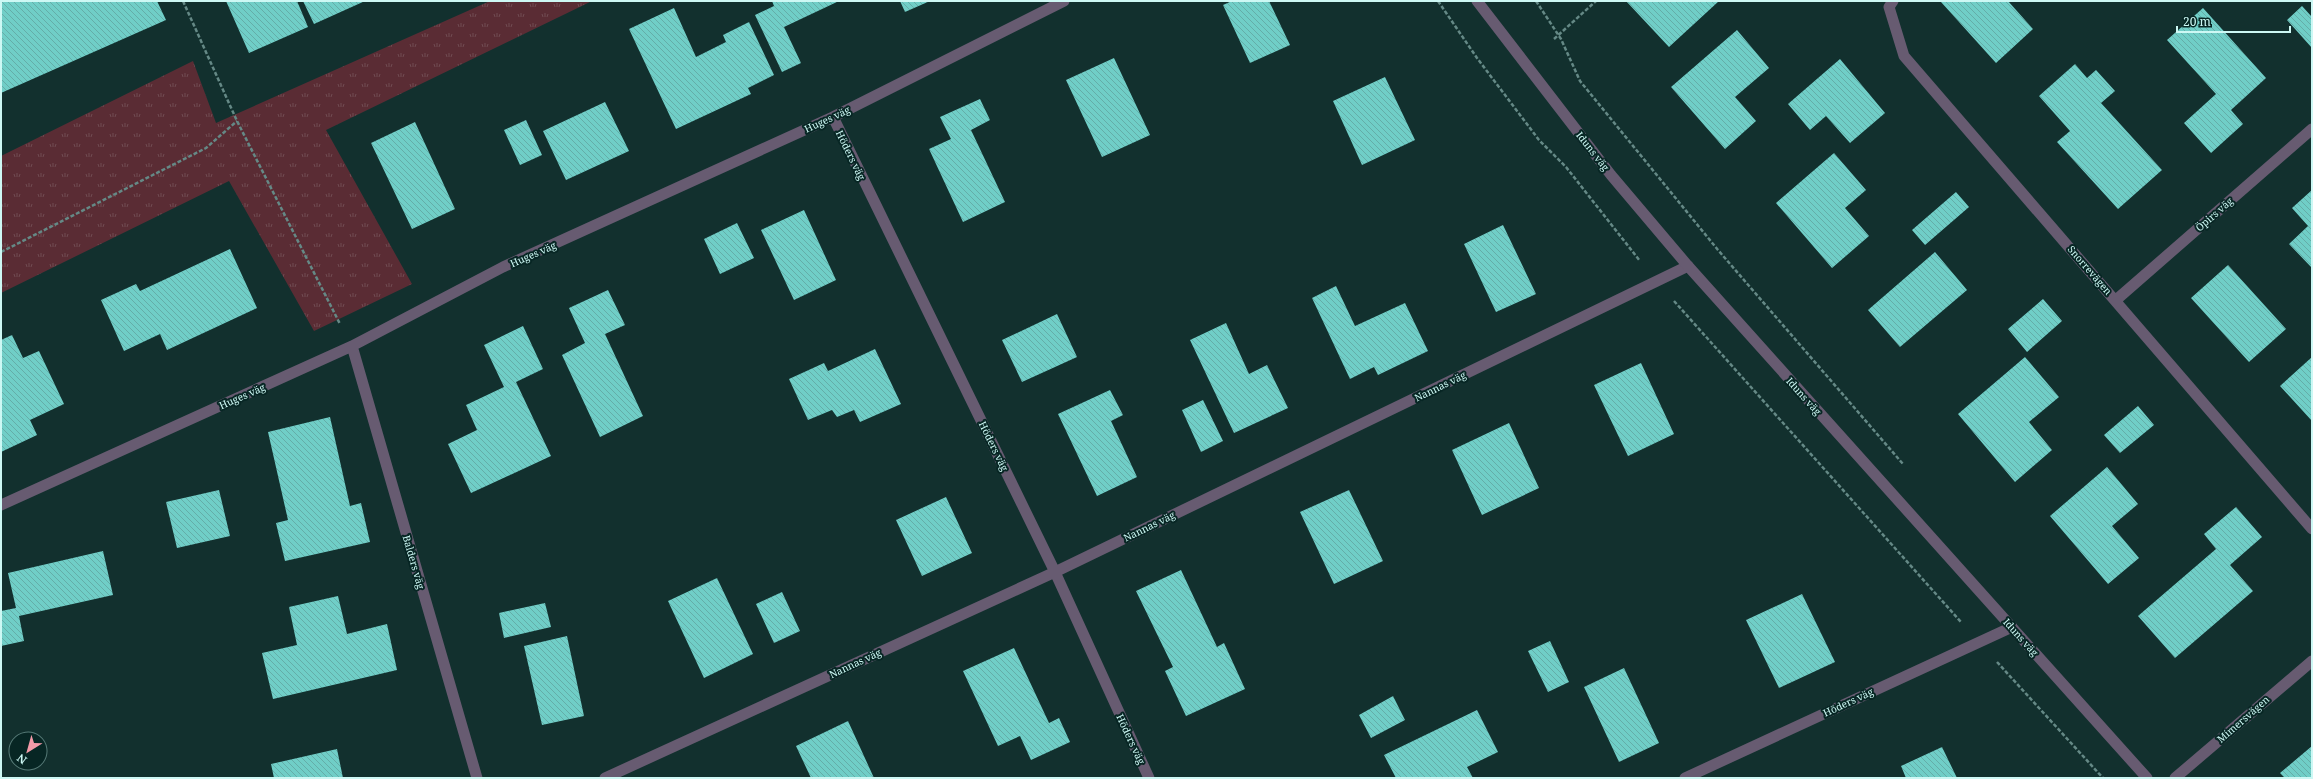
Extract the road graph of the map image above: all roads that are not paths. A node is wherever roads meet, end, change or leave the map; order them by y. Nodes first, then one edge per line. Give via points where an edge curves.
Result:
1 (1064, 1) edge
2 (1477, 1) edge
3 (1893, 1) edge
4 (832, 117) junction
5 (2312, 129) edge
6 (1688, 266) junction
7 (2116, 300) junction
8 (352, 346) junction
9 (1, 505) edge
10 (2312, 529) edge
11 (1055, 572) junction
12 (2012, 627) junction
13 (2312, 661) edge
14 (476, 778) edge
15 (605, 778) edge
16 (1149, 778) edge
17 (1685, 778) edge
18 (2148, 778) edge
19 (2175, 778) edge

1 - 4 street, Huges väg
2 - 6 street, Iduns väg via 1611,175
3 - 7 street, Snorrevägen via 1889,7 1904,56
4 - 8 street, Huges väg via 503,267
4 - 11 street, Höders väg
5 - 7 street, Öpirs väg
6 - 11 street, Nannas väg
6 - 12 street, Iduns väg
7 - 10 street, Snorrevägen
8 - 9 street, Huges väg
8 - 14 street, Balders väg
11 - 15 street, Nannas väg
11 - 16 street, Höders väg
12 - 17 street, Höders väg
12 - 18 street, Iduns väg
13 - 19 street, Mimersvägen

